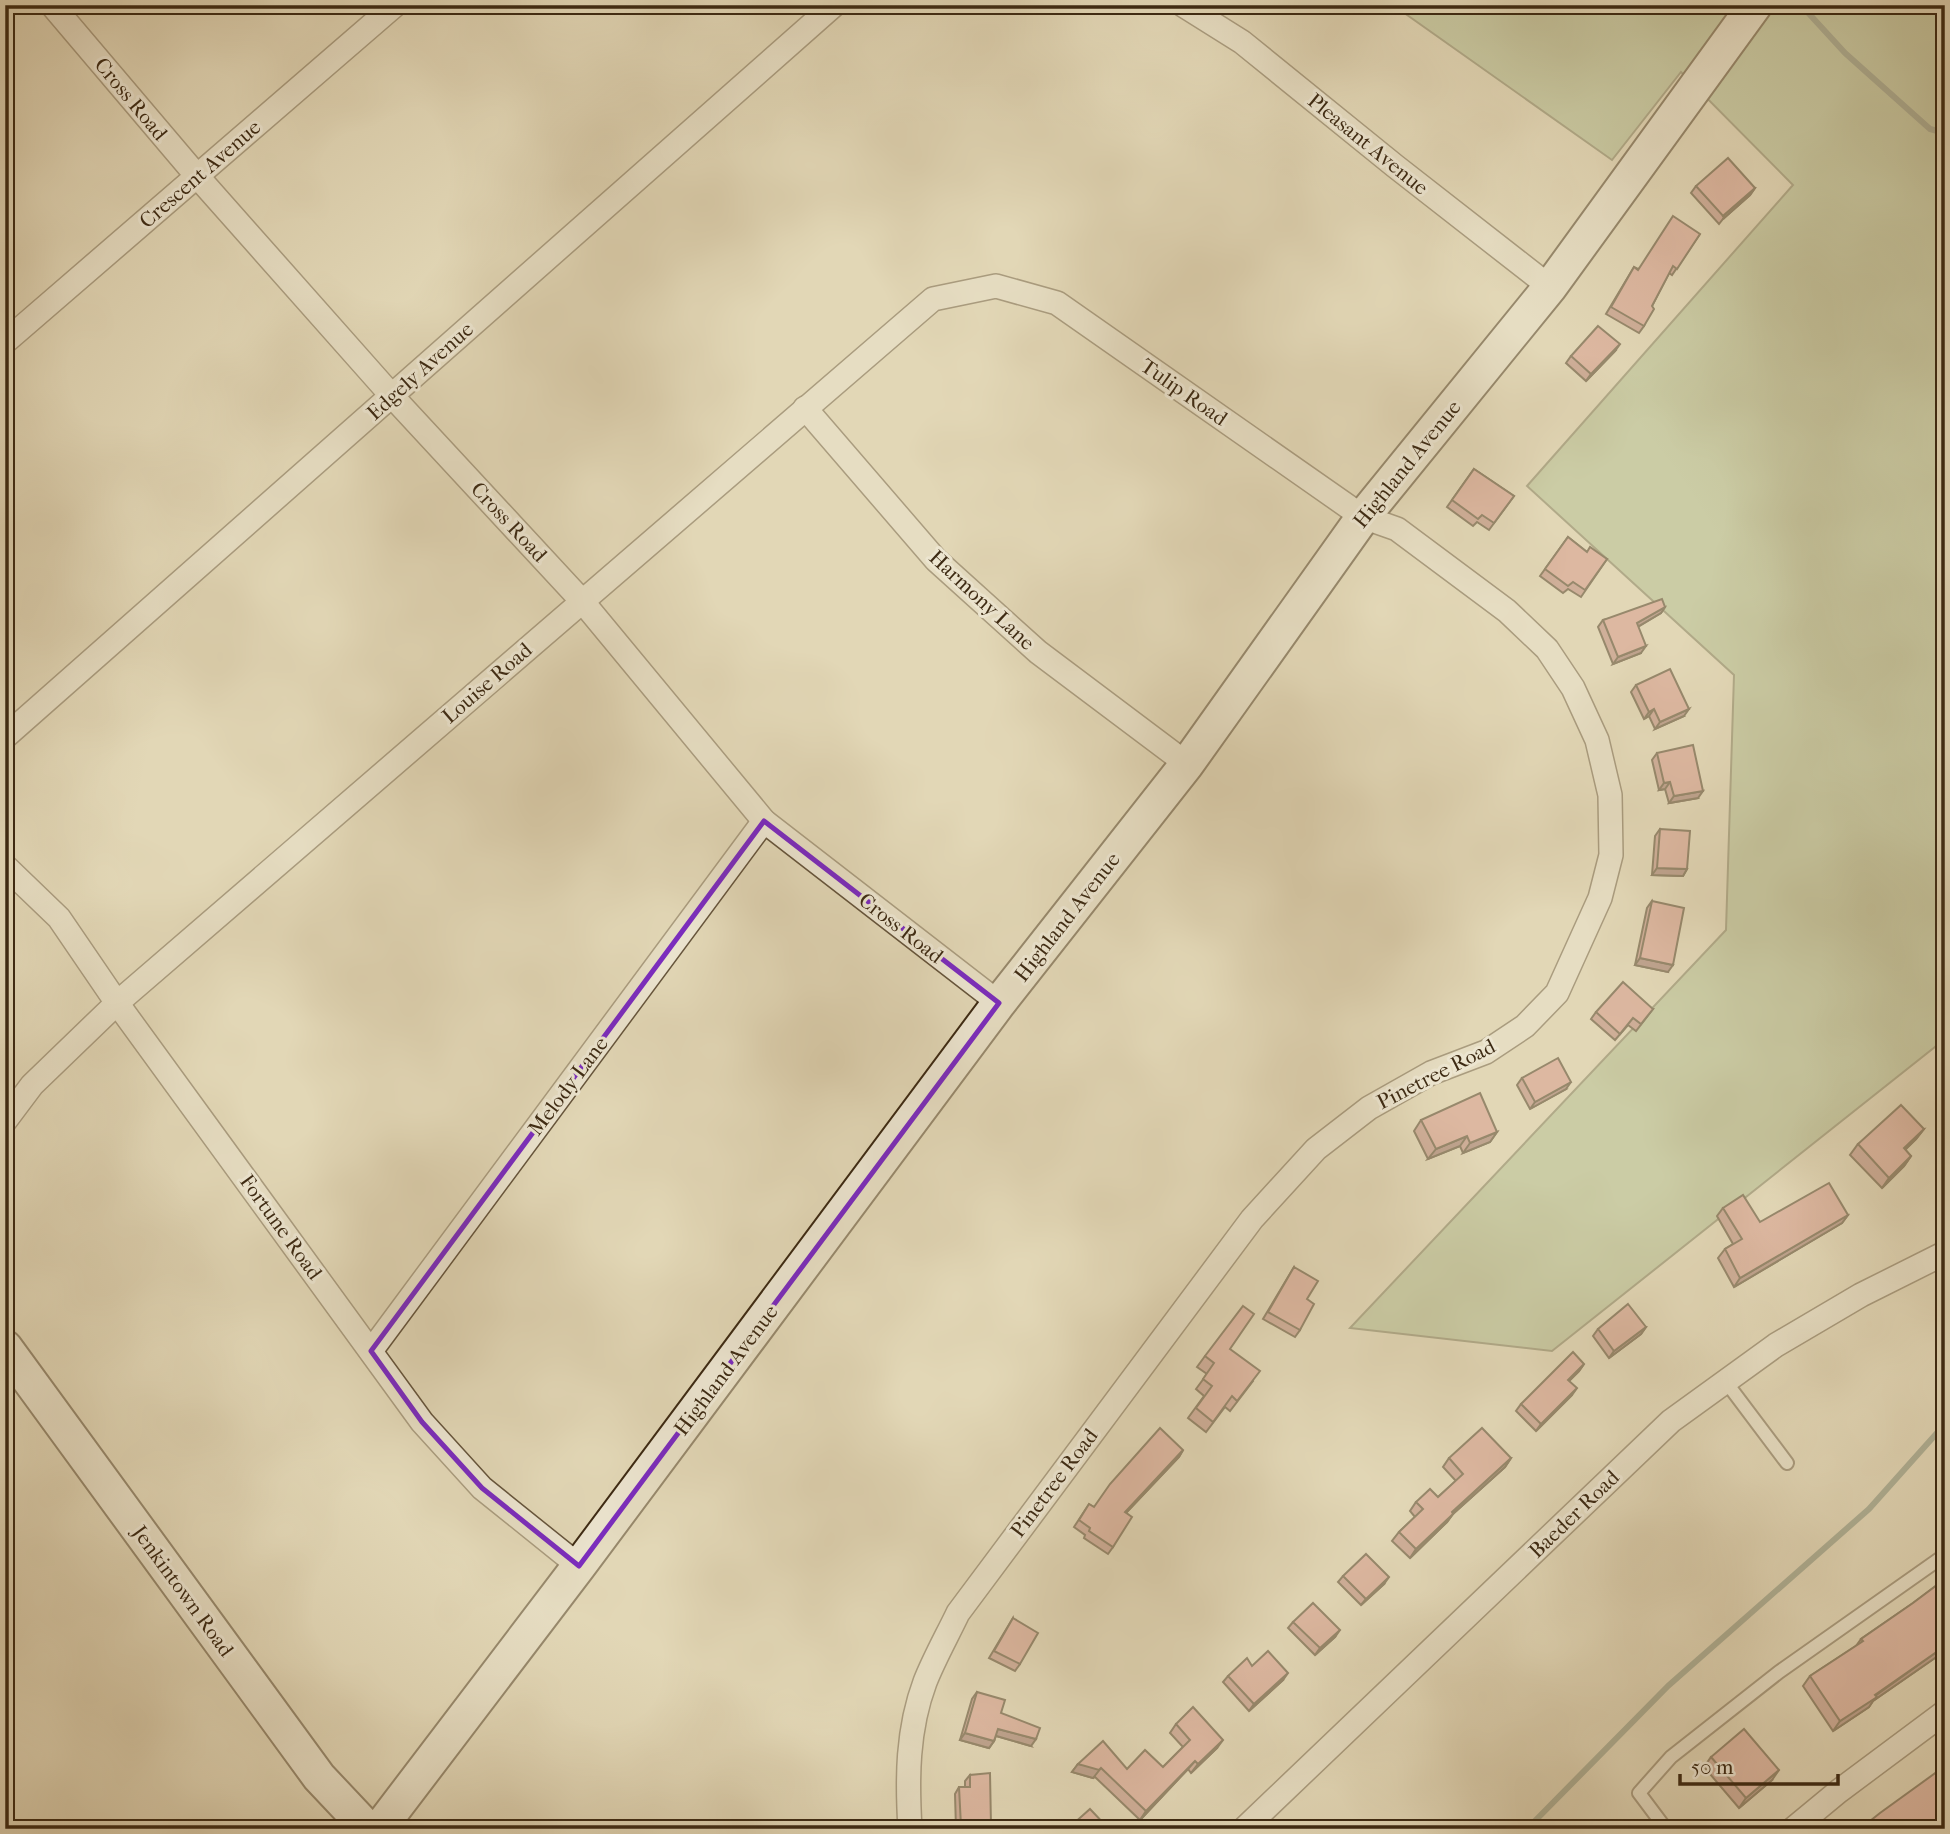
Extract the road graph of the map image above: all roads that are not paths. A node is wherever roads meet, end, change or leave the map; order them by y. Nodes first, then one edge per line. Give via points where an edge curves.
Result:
1 (52, 5) edge
2 (395, 5) edge
3 (834, 5) edge
4 (1184, 5) edge
5 (1755, 5) edge
6 (197, 176) junction
7 (996, 286) joint
8 (1550, 287) junction
9 (5, 342) edge
10 (392, 396) junction
11 (805, 408) junction
12 (1363, 517) junction
13 (582, 601) junction
14 (5, 737) edge
15 (1187, 764) junction
16 (764, 821) junction
17 (5, 866) edge
18 (117, 1003) junction
19 (999, 1003) junction
20 (5, 1121) edge
21 (1945, 1253) edge
22 (5, 1347) edge
23 (371, 1351) junction
24 (1726, 1382) junction
25 (1787, 1463) dead end
26 (1945, 1555) edge
27 (579, 1566) junction
28 (1945, 1712) edge
29 (368, 1829) edge
30 (379, 1829) edge
31 (909, 1829) edge
32 (1244, 1829) edge
33 (1666, 1829) edge
34 (1793, 1829) edge

1 - 6 street, Cross Road
2 - 6 street, Crescent Avenue
3 - 10 street, Edgely Avenue
4 - 8 street, Pleasant Avenue via 1242,42
5 - 8 street, Highland Avenue
6 - 9 street, Crescent Avenue
6 - 10 street, Cross Road
7 - 11 street, Louise Road via 933,299
7 - 12 street, Tulip Road via 1056,303
8 - 12 street, Highland Avenue
10 - 13 street, Cross Road
10 - 14 street, Edgely Avenue
11 - 13 street, Louise Road
11 - 15 street, Harmony Lane via 936,560 1038,652
12 - 15 street, Highland Avenue
12 - 31 street, Pinetree Road via 1397,529 1507,611 1547,649 1573,688 1597,740 1610,795 1611,855 1600,898 1557,993 1525,1026 1486,1052 1431,1073 1369,1108 1316,1149 1261,1209 957,1613 925,1683 910,1738
13 - 16 street, Cross Road
13 - 18 street, Louise Road
15 - 19 street, Highland Avenue
16 - 19 street, Cross Road
16 - 23 street, Melody Lane
17 - 18 street, Fortune Road via 59,918
18 - 20 street, Louise Road via 32,1086
18 - 23 street, Fortune Road
19 - 27 street, Highland Avenue
21 - 24 street, Baeder Road via 1776,1345
22 - 29 street, Jenkintown Road via 319,1777
23 - 27 street, Fortune Road via 422,1422 482,1488
24 - 25 lane
24 - 32 street, Baeder Road via 1671,1421
26 - 33 lane via 1779,1672 1671,1757 1639,1793
27 - 30 street, Highland Avenue
28 - 34 street

